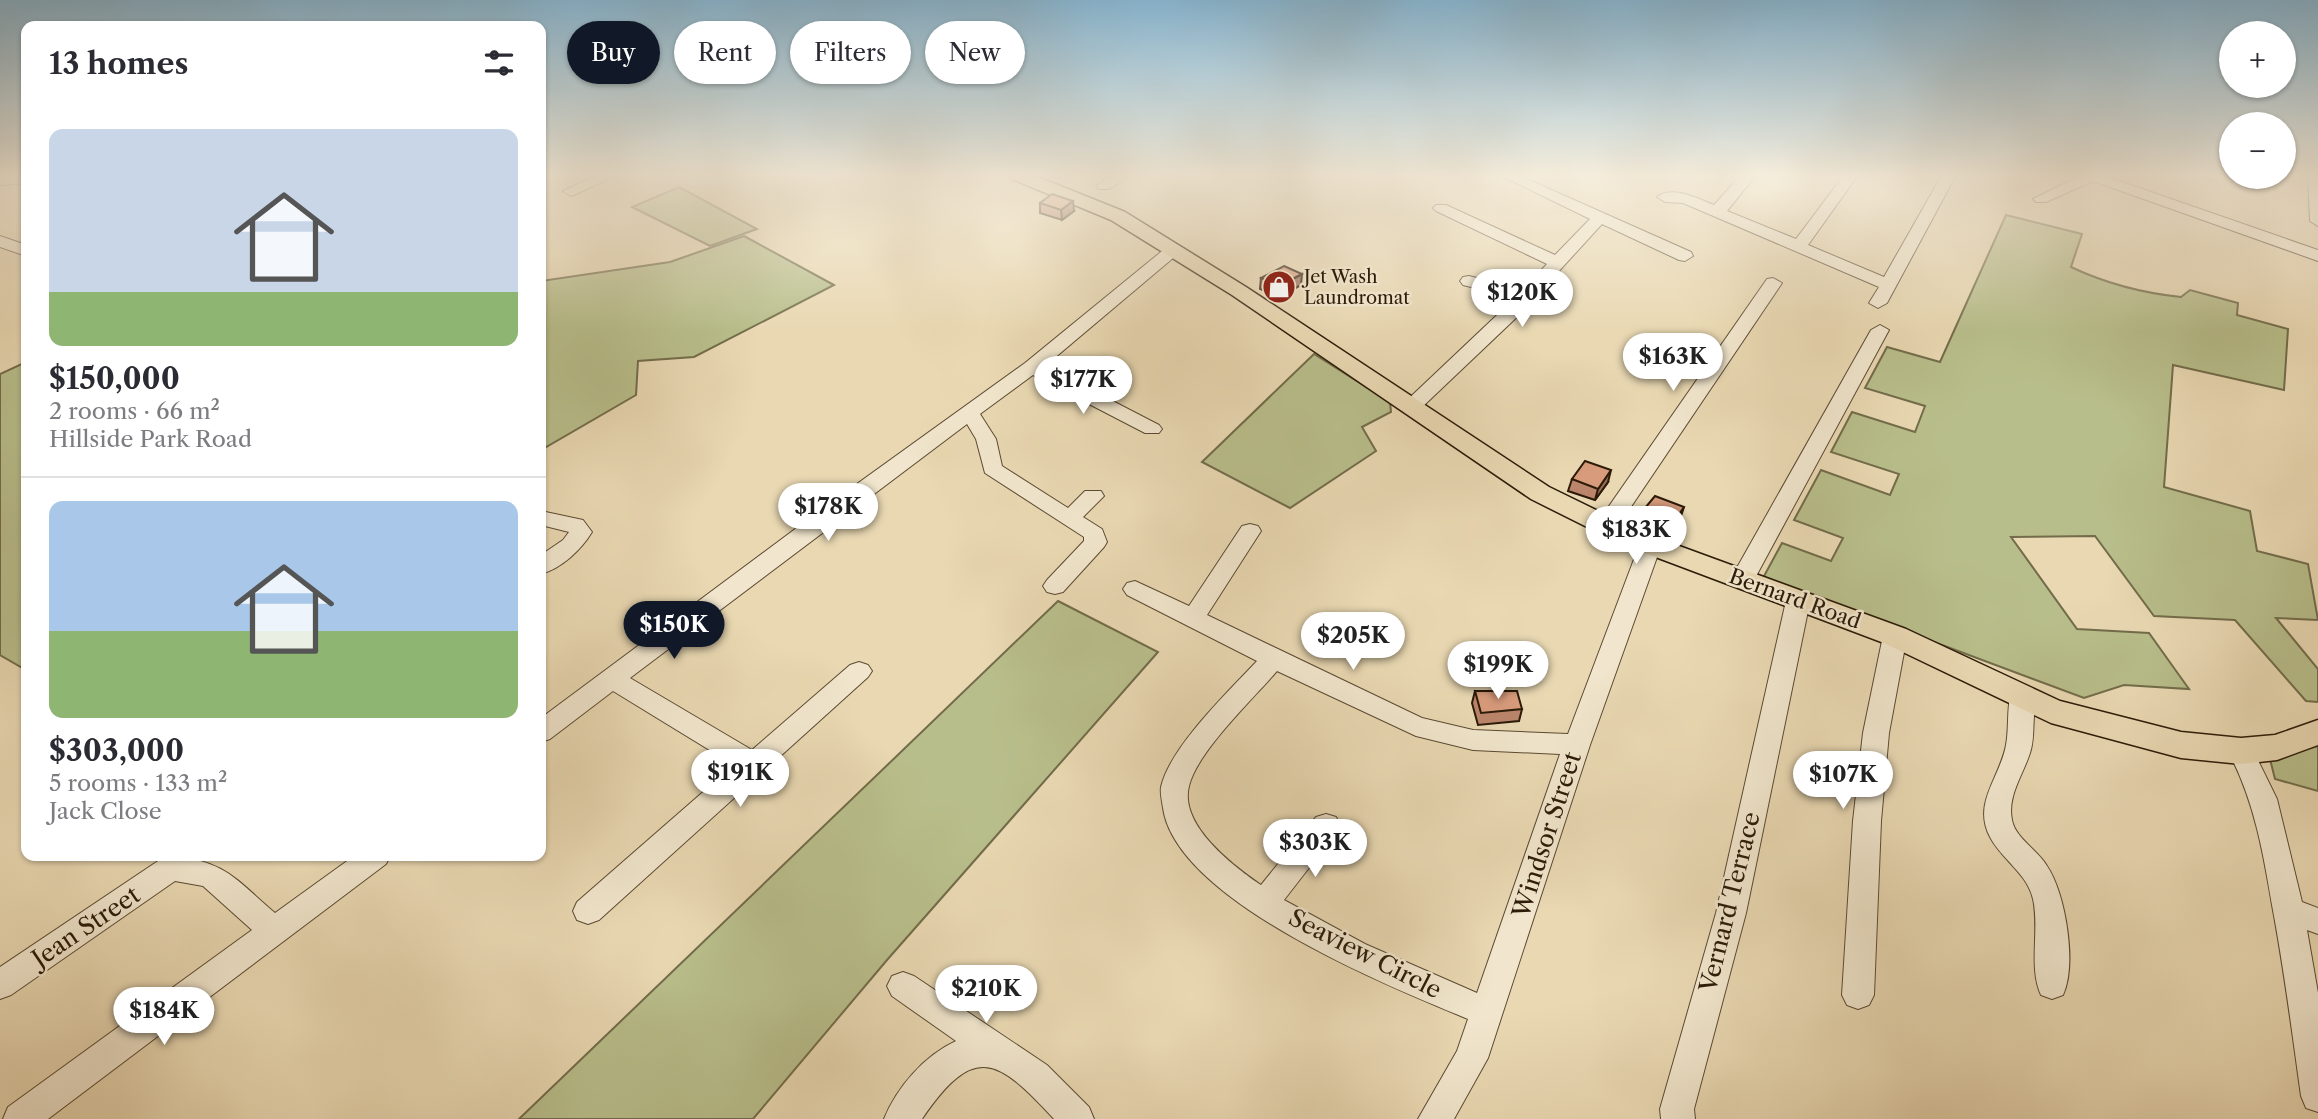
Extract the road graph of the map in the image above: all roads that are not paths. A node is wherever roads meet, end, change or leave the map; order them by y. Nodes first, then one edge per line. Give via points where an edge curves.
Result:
1 (1136, 227) edge
2 (1482, 227) edge
3 (1591, 227) edge
4 (1621, 227) edge
5 (1754, 227) edge
6 (1813, 227) edge
7 (1919, 227) edge
8 (2237, 227) edge
9 (2318, 229) edge
10 (0, 241) edge
11 (1799, 246) junction
12 (2298, 249) junction
13 (21, 250) edge
14 (1173, 250) junction
15 (21, 254) edge
16 (2318, 256) edge
17 (1684, 257) dead end
18 (0, 262) edge
19 (1558, 263) junction
20 (1469, 281) dead end
21 (1773, 283) dead end
22 (1887, 284) junction
23 (1527, 296) junction
24 (1878, 303) dead end
25 (1880, 330) dead end
26 (1032, 367) junction
27 (1411, 407) junction
28 (970, 414) junction
29 (1152, 429) dead end
30 (1093, 496) dead end
31 (1070, 518) junction
32 (546, 519) edge
33 (1606, 527) junction
34 (1250, 531) dead end
35 (1650, 546) junction
36 (546, 562) edge
37 (1742, 580) junction
38 (1055, 586) dead end
39 (1135, 589) dead end
40 (1798, 601) junction
41 (1194, 617) junction
42 (1895, 636) junction
43 (1273, 659) junction
44 (859, 671) dead end
45 (612, 679) junction
46 (2023, 697) junction
47 (546, 728) edge
48 (2318, 732) edge
49 (1577, 745) junction
50 (2241, 751) junction
51 (754, 764) junction
52 (1326, 825) dead end
53 (369, 861) edge
54 (180, 862) edge
55 (1265, 902) junction
56 (588, 911) dead end
57 (2288, 911) junction
58 (2318, 921) edge
59 (275, 932) junction
60 (0, 985) edge
61 (2052, 985) dead end
62 (903, 986) dead end
63 (1858, 995) dead end
64 (1488, 1012) junction
65 (1005, 1057) junction
66 (2318, 1096) edge
67 (24, 1118) edge
68 (901, 1119) edge
69 (1077, 1119) edge
70 (1435, 1119) edge
71 (1678, 1119) edge

1 - 14 main road, Bernard Road
2 - 19 street
3 - 19 street
4 - 17 street
5 - 11 street
6 - 11 street
7 - 22 street
8 - 12 street
9 - 12 street
10 - 13 street
11 - 22 street
12 - 16 street
14 - 26 street
14 - 27 main road, Bernard Road
15 - 18 street
19 - 23 street
20 - 23 street
21 - 33 street
22 - 24 street
23 - 27 street
25 - 37 street
26 - 28 street
26 - 29 street
27 - 33 main road, Bernard Road via 1540,493
28 - 31 street via 985,434 992,469
28 - 45 street
30 - 31 street
31 - 38 street via 1094,534 1096,542
32 - 36 street via 575,524 581,532
33 - 35 main road, Bernard Road
34 - 41 street
35 - 37 main road, Bernard Road
35 - 49 street, Windsor Street
37 - 40 main road, Bernard Road
39 - 41 street
40 - 42 main road, Bernard Road
40 - 71 street, Vernard Terrace via 1731,913 1677,1108
41 - 43 street
42 - 46 main road, Bernard Road
42 - 63 street via 1876,733
43 - 49 street via 1440,734
43 - 55 street, Seaview Circle via 1189,758 1177,780 1173,801 1178,821 1198,852
44 - 51 street
45 - 47 street
45 - 51 street
46 - 50 main road, Bernard Road via 2051,710 2180,745
46 - 61 street via 2019,747 1999,801 1997,820 2000,831 2045,888
48 - 50 main road, Bernard Road via 2277,747
49 - 64 street, Windsor Street
50 - 57 street via 2257,776 2267,806
51 - 56 street
52 - 55 street
53 - 59 street
54 - 59 street, Jean Street via 213,877
54 - 60 street, Jean Street
55 - 64 street, Seaview Circle via 1358,957
57 - 58 street
57 - 66 street
59 - 67 street
62 - 65 street
64 - 70 street, Windsor Street via 1471,1058
65 - 68 street via 980,1052 948,1063
65 - 69 street via 1034,1074

